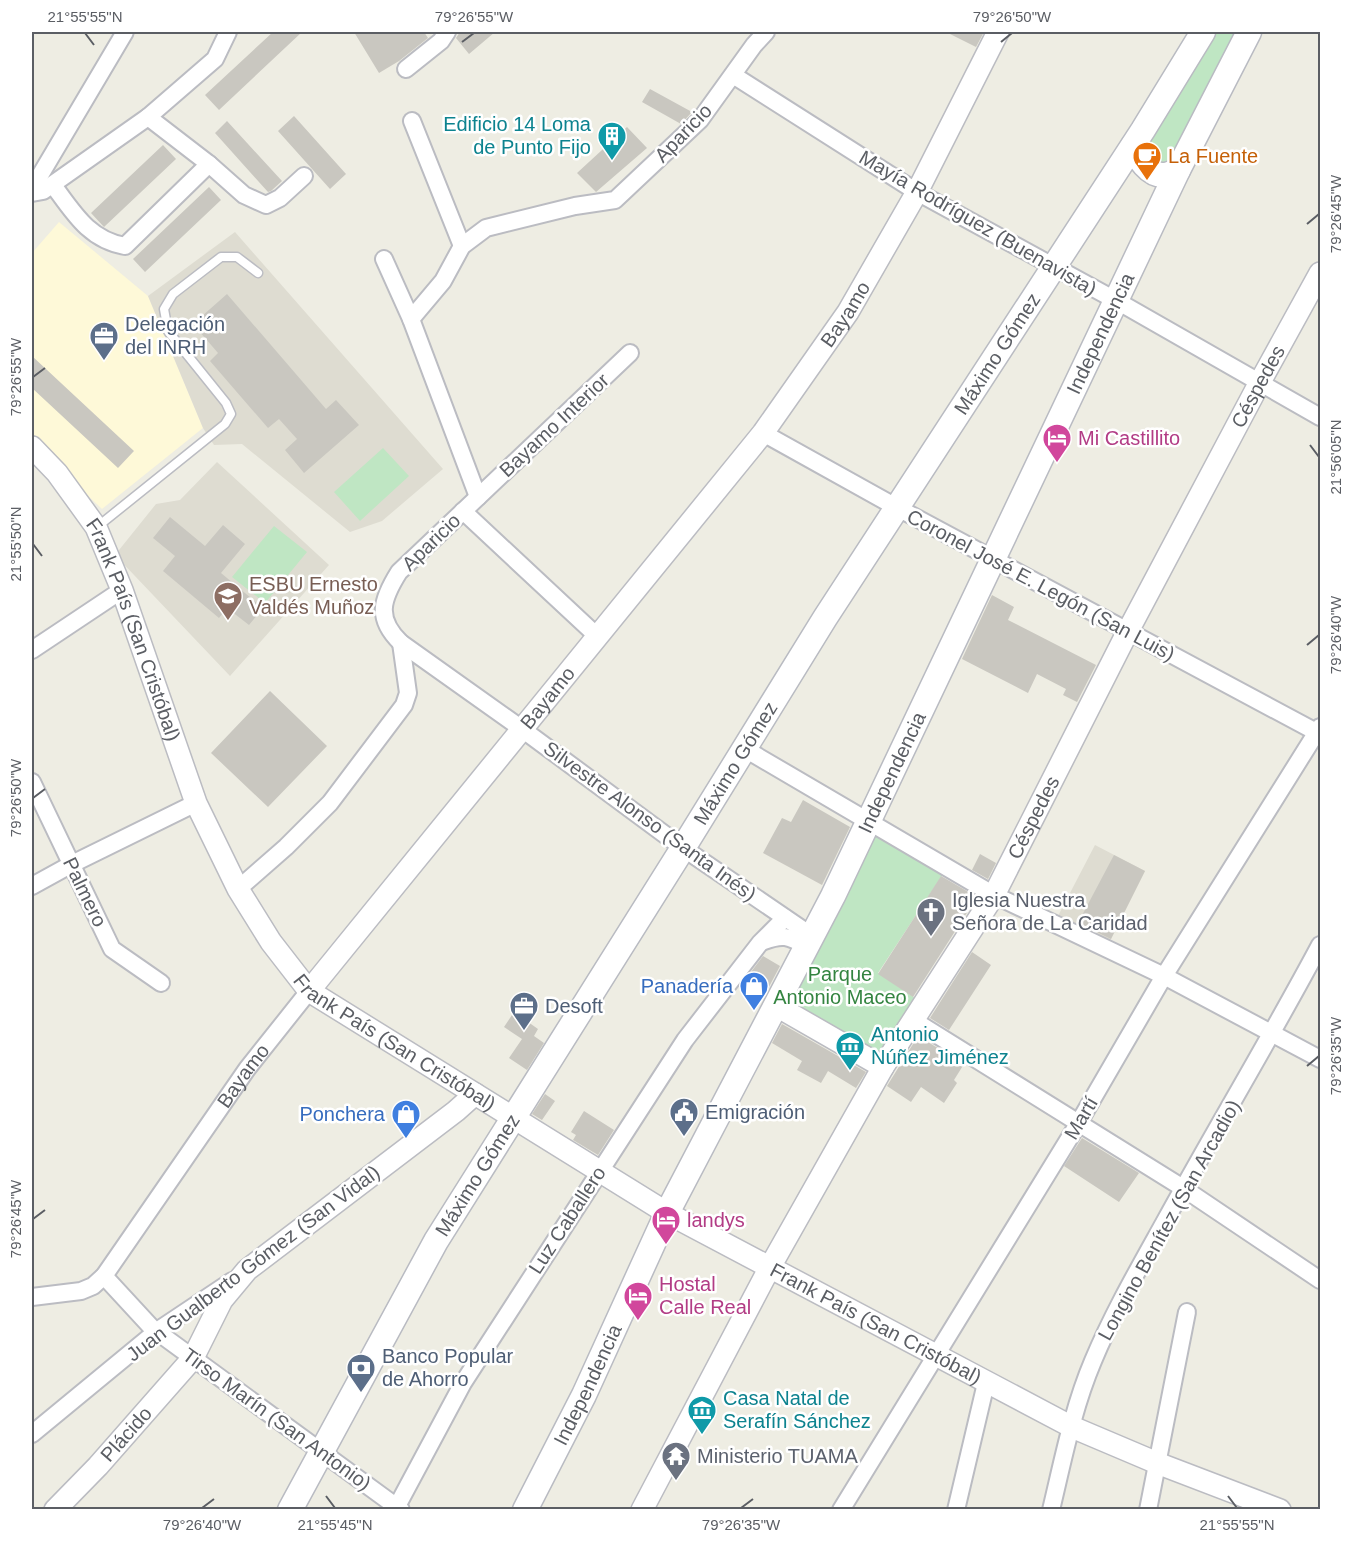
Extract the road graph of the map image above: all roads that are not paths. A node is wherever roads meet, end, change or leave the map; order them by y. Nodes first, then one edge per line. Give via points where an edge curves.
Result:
1 (125, 32) edge
2 (228, 32) edge
3 (447, 32) edge
4 (766, 32) edge
5 (998, 32) edge
6 (1203, 32) edge
7 (1249, 32) edge
8 (751, 38) edge
9 (406, 69) dead end
10 (734, 75) junction
11 (148, 117) junction
12 (412, 121) dead end
13 (1133, 146) junction
14 (209, 164) junction
15 (1178, 170) junction
16 (304, 176) dead end
17 (53, 185) junction
18 (32, 191) edge
19 (917, 192) junction
20 (462, 246) junction
21 (384, 259) dead end
22 (1054, 267) junction
23 (258, 273) dead end
24 (1320, 273) edge
25 (1117, 301) junction
26 (411, 319) junction
27 (630, 352) dead end
28 (1260, 382) junction
29 (1320, 417) edge
30 (763, 433) junction
31 (32, 447) edge
32 (478, 497) junction
33 (896, 507) junction
34 (463, 511) junction
35 (96, 528) junction
36 (994, 560) junction
37 (122, 590) junction
38 (1128, 631) junction
39 (597, 636) junction
40 (400, 643) junction
41 (32, 650) edge
42 (522, 729) junction
43 (1319, 731) edge
44 (745, 749) junction
45 (32, 782) edge
46 (196, 803) junction
47 (868, 823) junction
48 (683, 848) junction
49 (72, 864) junction
50 (32, 886) edge
51 (238, 889) junction
52 (994, 895) junction
53 (785, 918) junction
54 (809, 941) junction
55 (760, 943) junction
56 (1320, 945) edge
57 (1164, 976) junction
58 (160, 983) dead end
59 (309, 992) junction
60 (775, 1005) junction
61 (913, 1020) junction
62 (1273, 1033) junction
63 (1320, 1059) edge
64 (883, 1067) junction
65 (475, 1094) junction
66 (514, 1118) junction
67 (1078, 1124) junction
68 (599, 1171) junction
69 (1183, 1188) junction
70 (667, 1213) junction
71 (770, 1267) junction
72 (247, 1270) junction
73 (104, 1276) junction
74 (1320, 1280) edge
75 (32, 1297) edge
76 (1186, 1312) dead end
77 (157, 1331) junction
78 (937, 1356) junction
79 (193, 1358) junction
80 (986, 1383) junction
81 (1072, 1427) junction
82 (32, 1434) edge
83 (320, 1452) junction
84 (1157, 1463) junction
85 (397, 1508) edge
86 (55, 1509) edge
87 (290, 1509) edge
88 (525, 1509) edge
89 (642, 1509) edge
90 (842, 1509) edge
91 (956, 1509) edge
92 (1051, 1509) edge
93 (1148, 1509) edge
94 (1280, 1509) edge

1 - 18 street
2 - 11 street via 215,59
3 - 9 street
4 - 8 street, Aparicio
5 - 19 street, Bayamo
6 - 13 main road, Máximo Gómez
7 - 15 main road, Independencia
8 - 10 street, Aparicio
10 - 19 street, Mayía Rodríguez (Buenavista)
10 - 20 street, Aparicio via 700,120 615,200 486,228
11 - 14 street
11 - 17 street
12 - 20 street
13 - 15 main road via 1139,160 1153,172 1163,175
13 - 22 main road, Máximo Gómez
14 - 16 street via 244,195 266,205
14 - 17 street via 125,246 110,243 81,222
15 - 25 main road, Independencia
17 - 18 street via 43,191
19 - 22 street, Mayía Rodríguez (Buenavista)
19 - 30 street, Bayamo via 848,312
20 - 26 street, Aparicio via 443,281
21 - 26 street, Aparicio
22 - 25 street, Mayía Rodríguez (Buenavista)
22 - 33 main road, Máximo Gómez
23 - 35 lane via 237,256 221,257 173,294 164,309 168,331 226,402 231,414 225,424
24 - 28 street, Céspedes
25 - 28 street, Mayía Rodríguez (Buenavista)
25 - 36 main road, Independencia
26 - 32 street, Aparicio
27 - 32 street, Bayamo Interior
28 - 29 street, Mayía Rodríguez (Buenavista)
28 - 38 street, Céspedes
30 - 33 street, Coronel José E. Legón (San Luis)
30 - 39 street, Bayamo
31 - 35 street, Frank País (San Cristóbal) via 57,473
32 - 34 street, Aparicio
33 - 36 street, Coronel José E. Legón (San Luis)
33 - 44 main road, Máximo Gómez
34 - 39 street
34 - 40 street, Aparicio via 399,572 386,592 383,607 387,626
35 - 37 street, Frank País (San Cristóbal)
36 - 38 street, Coronel José E. Legón (San Luis)
36 - 47 main road, Independencia
37 - 41 street
37 - 46 street, Frank País (San Cristóbal)
38 - 43 street, Coronel José E. Legón (San Luis)
38 - 52 street, Céspedes
39 - 42 street, Bayamo
40 - 42 street, Silvestre Alonso (Santa Inés)
40 - 51 street, Aparicio via 408,693 404,705 330,802
42 - 48 street, Silvestre Alonso (Santa Inés)
42 - 59 street, Bayamo
43 - 57 street, Martí
44 - 47 street
44 - 48 main road, Máximo Gómez
45 - 49 street, Palmero
46 - 49 street
46 - 51 street, Frank País (San Cristóbal)
47 - 52 street
47 - 54 main road, Independencia
48 - 53 street, Silvestre Alonso (Santa Inés)
48 - 66 main road, Máximo Gómez
49 - 50 street
49 - 58 street, Palmero via 112,949
51 - 59 street, Frank País (San Cristóbal)
52 - 57 street
52 - 61 street, Céspedes
53 - 54 street, Silvestre Alonso (Santa Inés)
53 - 55 street, Luz Caballero
54 - 55 street via 777,936
54 - 60 main road, Independencia
55 - 68 street, Luz Caballero via 685,1040
56 - 62 street, Longino Benítez (San Arcadio)
57 - 62 street
57 - 67 street, Martí
59 - 65 street, Frank País (San Cristóbal)
59 - 73 street, Bayamo via 247,1069
60 - 64 street
60 - 70 main road, Independencia
61 - 64 street, Céspedes
61 - 67 street
62 - 63 street
62 - 69 street, Longino Benítez (San Arcadio)
64 - 71 street, Céspedes
65 - 66 street, Frank País (San Cristóbal)
65 - 72 street, Juan Gualberto Gómez (San Vidal)
66 - 68 street, Frank País (San Cristóbal)
66 - 83 main road, Máximo Gómez via 436,1240
67 - 69 street
67 - 78 street, Martí
68 - 70 street, Frank País (San Cristóbal)
68 - 85 street, Luz Caballero via 463,1383
69 - 74 street
69 - 81 street, Longino Benítez (San Arcadio) via 1093,1362
70 - 71 street, Frank País (San Cristóbal)
70 - 88 main road, Independencia via 584,1395
71 - 78 street, Frank País (San Cristóbal)
71 - 89 street, Céspedes
72 - 77 street, Juan Gualberto Gómez (San Vidal)
72 - 79 street, Plácido via 222,1300
73 - 75 street, Bayamo via 81,1291
73 - 77 street, Tirso Marín (San Antonio)
76 - 84 street
77 - 79 street, Tirso Marín (San Antonio)
77 - 82 street, Juan Gualberto Gómez (San Vidal)
78 - 80 street, Frank País (San Cristóbal)
78 - 90 street, Martí
79 - 83 street, Tirso Marín (San Antonio)
79 - 86 street, Plácido
80 - 81 street, Frank País (San Cristóbal)
80 - 91 street
81 - 84 street, Frank País (San Cristóbal)
81 - 92 street, Longino Benítez (San Arcadio)
83 - 85 street, Tirso Marín (San Antonio)
83 - 87 main road, Máximo Gómez
84 - 93 street
84 - 94 street, Frank País (San Cristóbal)

